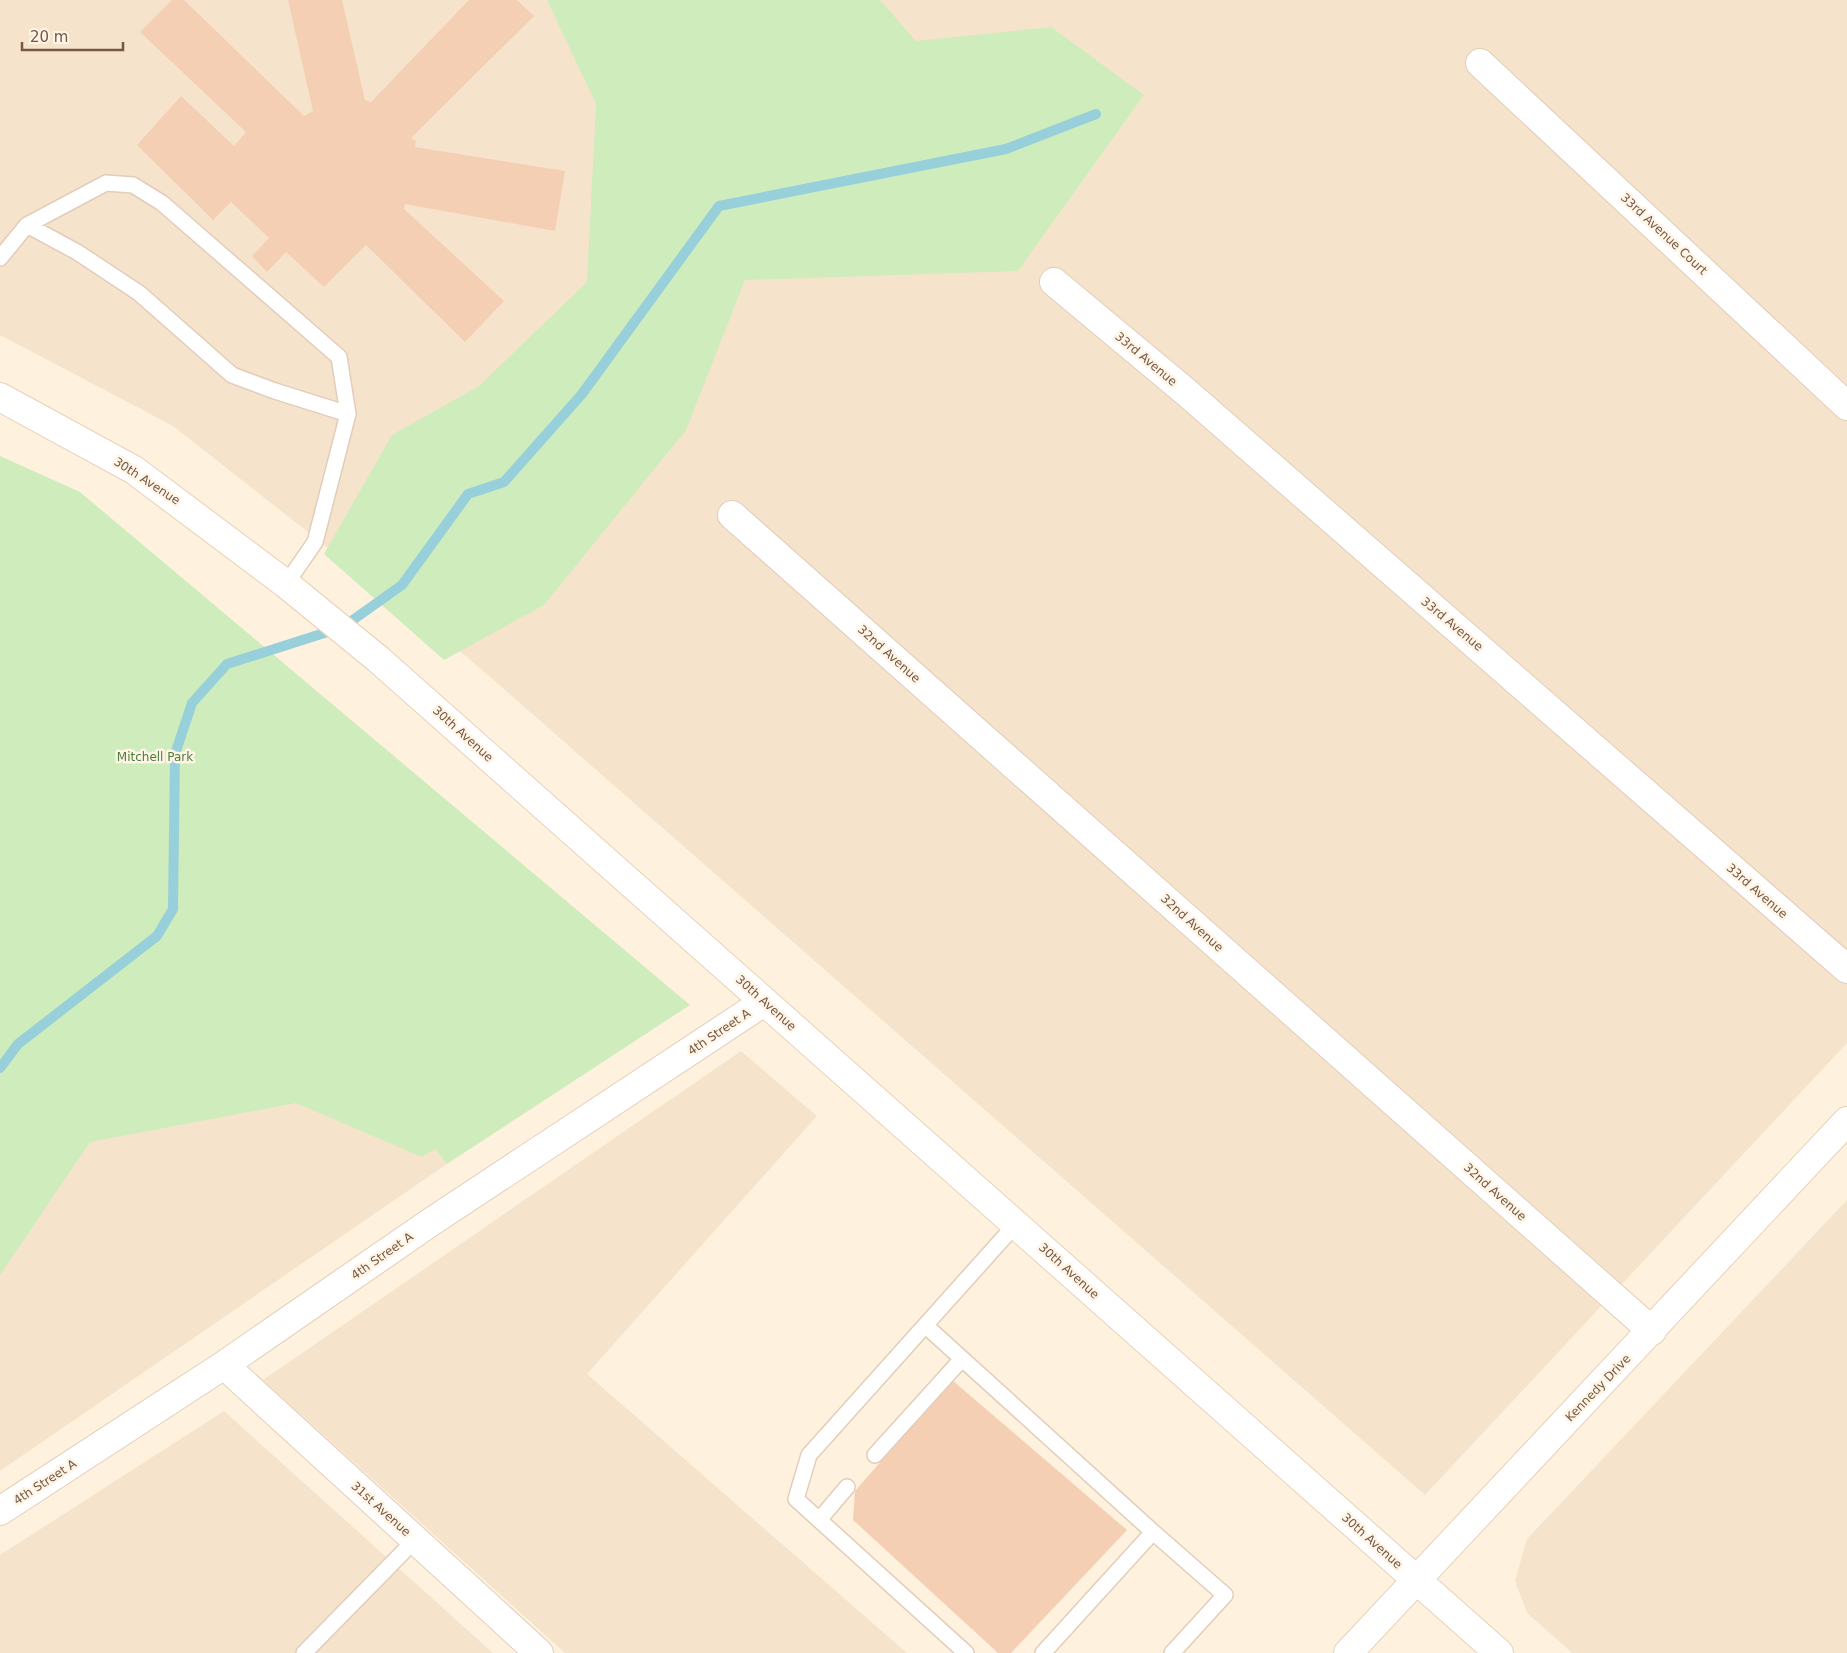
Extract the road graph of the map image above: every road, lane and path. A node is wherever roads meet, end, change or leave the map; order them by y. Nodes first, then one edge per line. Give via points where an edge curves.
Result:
1 (1480, 63) dead end
2 (27, 225) junction
3 (0, 258) edge
4 (1054, 282) dead end
5 (0, 397) edge
6 (1847, 406) edge
7 (348, 414) junction
8 (732, 515) dead end
9 (286, 584) junction
10 (1847, 969) edge
11 (764, 1002) junction
12 (1847, 1121) edge
13 (1016, 1224) junction
14 (926, 1326) junction
15 (1652, 1331) junction
16 (961, 1360) junction
17 (224, 1365) junction
18 (875, 1455) dead end
19 (847, 1487) dead end
20 (0, 1511) edge
21 (819, 1520) junction
22 (1153, 1532) junction
23 (415, 1540) junction
24 (1416, 1580) junction
25 (304, 1653) edge
26 (539, 1653) edge
27 (966, 1653) edge
28 (1043, 1653) edge
29 (1172, 1653) edge
30 (1348, 1653) edge
31 (1499, 1653) edge

1 - 6 street, 33rd Avenue Court
2 - 3 lane
2 - 7 lane via 77,252 139,293 232,375
2 - 7 lane via 106,183 133,185 162,203 339,357
4 - 10 street, 33rd Avenue via 1186,392
5 - 9 street, 30th Avenue via 134,470
7 - 9 lane via 315,542
8 - 15 street, 32nd Avenue
9 - 11 street, 30th Avenue via 378,659
11 - 13 street, 30th Avenue
11 - 17 street, 4th Street A via 428,1224
12 - 15 street, Kennedy Drive
13 - 14 lane
13 - 24 street, 30th Avenue
14 - 16 lane
14 - 21 lane via 809,1455 796,1499
15 - 24 street, Kennedy Drive
16 - 18 lane
16 - 22 lane
17 - 20 street, 4th Street A
17 - 23 street, 31st Avenue
19 - 21 lane
21 - 27 lane
22 - 28 lane
22 - 29 lane via 1226,1595
23 - 25 lane
23 - 26 street, 31st Avenue
24 - 30 street, Kennedy Drive
24 - 31 street, 30th Avenue

